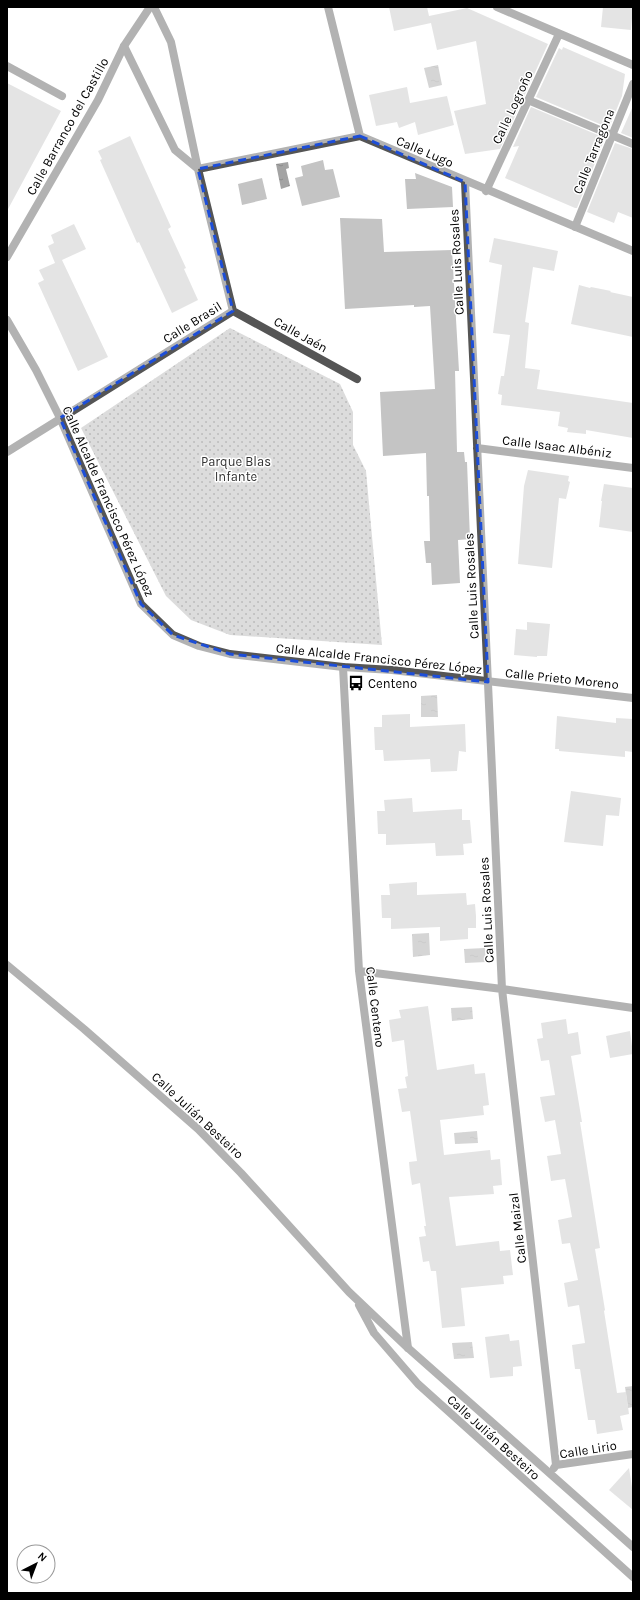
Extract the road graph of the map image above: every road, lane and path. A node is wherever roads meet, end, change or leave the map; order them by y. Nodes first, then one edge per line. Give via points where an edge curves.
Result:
1 (150, 7) edge
2 (154, 7) edge
3 (328, 7) edge
4 (497, 7) edge
5 (559, 34) junction
6 (124, 46) junction
7 (7, 66) edge
8 (633, 66) edge
9 (633, 84) edge
10 (62, 96) dead end
11 (528, 100) junction
12 (360, 136) junction
13 (613, 136) junction
14 (633, 144) edge
15 (198, 169) junction
16 (465, 182) junction
17 (486, 191) junction
18 (575, 227) junction
19 (633, 251) edge
20 (7, 257) edge
21 (233, 311) junction
22 (7, 320) edge
23 (357, 379) dead end
24 (60, 418) junction
25 (477, 448) junction
26 (7, 452) edge
27 (633, 468) edge
28 (343, 667) junction
29 (488, 682) junction
30 (633, 698) edge
31 (7, 965) edge
32 (359, 970) junction
33 (502, 989) junction
34 (633, 1008) edge
35 (356, 1299) junction
36 (408, 1348) junction
37 (633, 1454) edge
38 (556, 1465) junction
39 (549, 1472) junction
40 (633, 1547) edge
41 (633, 1577) edge

1 - 6 street, Calle Barranco del Castillo
2 - 15 street, Calle Brasil via 171,42
3 - 12 street
4 - 5 street
5 - 8 street
5 - 11 street, Calle Logroño
6 - 15 street via 175,150
6 - 20 street, Calle Barranco del Castillo via 98,100
7 - 10 street
9 - 13 street, Calle Tarragona
11 - 13 street
11 - 17 street, Calle Logroño
12 - 15 street
12 - 16 street, Calle Lugo
13 - 14 street
13 - 18 street, Calle Tarragona
15 - 21 street, Calle Brasil
16 - 17 street, Calle Lugo
16 - 25 street, Calle Luis Rosales
17 - 18 street, Calle Lugo
18 - 19 street, Calle Lugo
21 - 23 street, Calle Jaén
21 - 24 street, Calle Brasil
22 - 24 street, Calle Alcalde Francisco Pérez López
24 - 26 street, Calle Brasil
24 - 28 street, Calle Alcalde Francisco Pérez López via 141,604 174,635 199,646 230,654
25 - 27 street, Calle Isaac Albéniz
25 - 29 street, Calle Luis Rosales
28 - 29 street, Calle Alcalde Francisco Pérez López via 392,670
28 - 32 street, Calle Centeno
29 - 30 street, Calle Prieto Moreno
29 - 33 street, Calle Luis Rosales
31 - 35 street, Calle Julián Besteiro via 198,1129
32 - 33 street
32 - 36 street, Calle Centeno
33 - 34 street
33 - 38 street, Calle Maizal
35 - 36 street, Calle Julián Besteiro
35 - 41 street, Calle Julián Besteiro via 374,1333 418,1384
36 - 39 street, Calle Julián Besteiro
37 - 38 street, Calle Lirio
38 - 39 street, Calle Lirio
39 - 40 street, Calle Julián Besteiro

